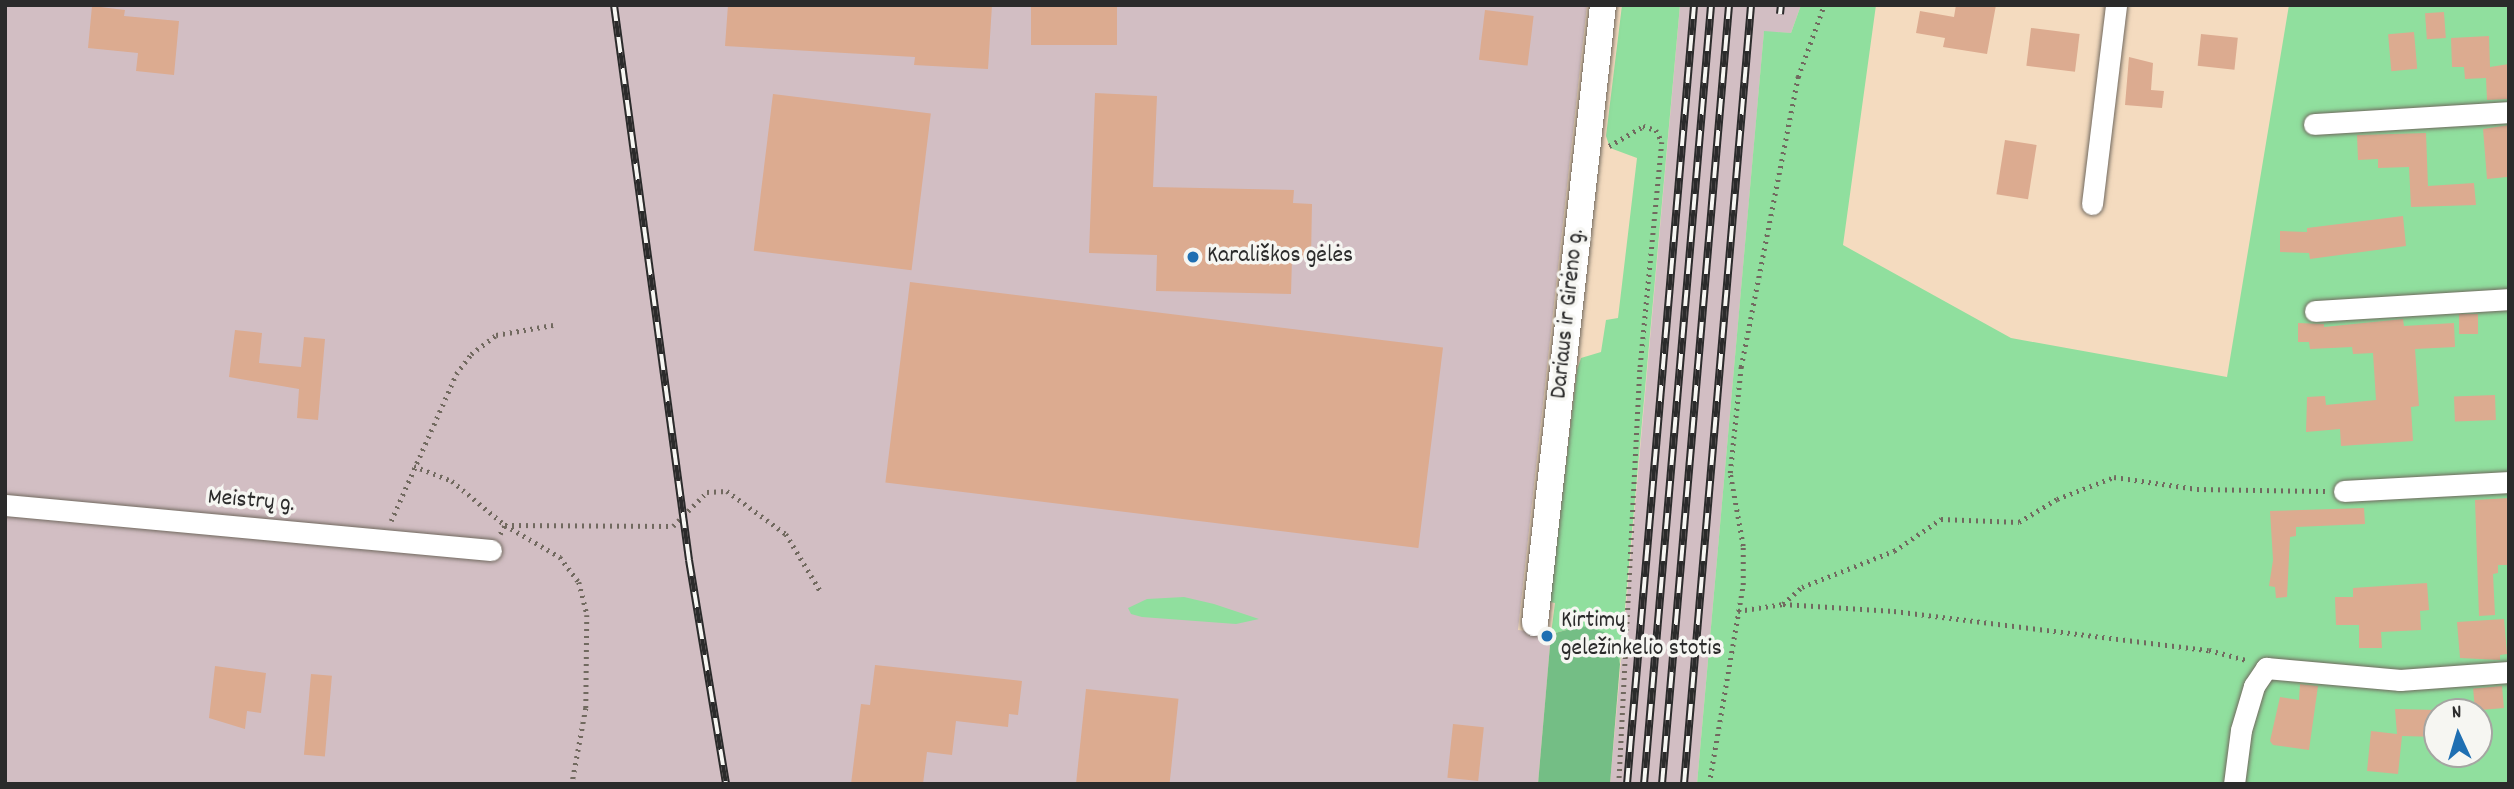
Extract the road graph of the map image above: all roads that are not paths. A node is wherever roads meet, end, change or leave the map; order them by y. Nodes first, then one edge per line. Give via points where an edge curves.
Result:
1 (1603, 5) edge
2 (2116, 5) edge
3 (2509, 112) edge
4 (2314, 124) dead end
5 (2092, 204) dead end
6 (2509, 299) edge
7 (2315, 312) dead end
8 (2509, 482) edge
9 (2344, 491) road end
10 (5, 505) edge
11 (491, 550) road end
12 (1535, 623) dead end
13 (2509, 672) edge
14 (2234, 784) edge

1 - 12 street, Dariaus ir Girėno g.
2 - 5 street
3 - 4 street
6 - 7 street
8 - 9 street
10 - 11 street, Meistrų g.
13 - 14 street via 2400,680 2260,677 2241,730

